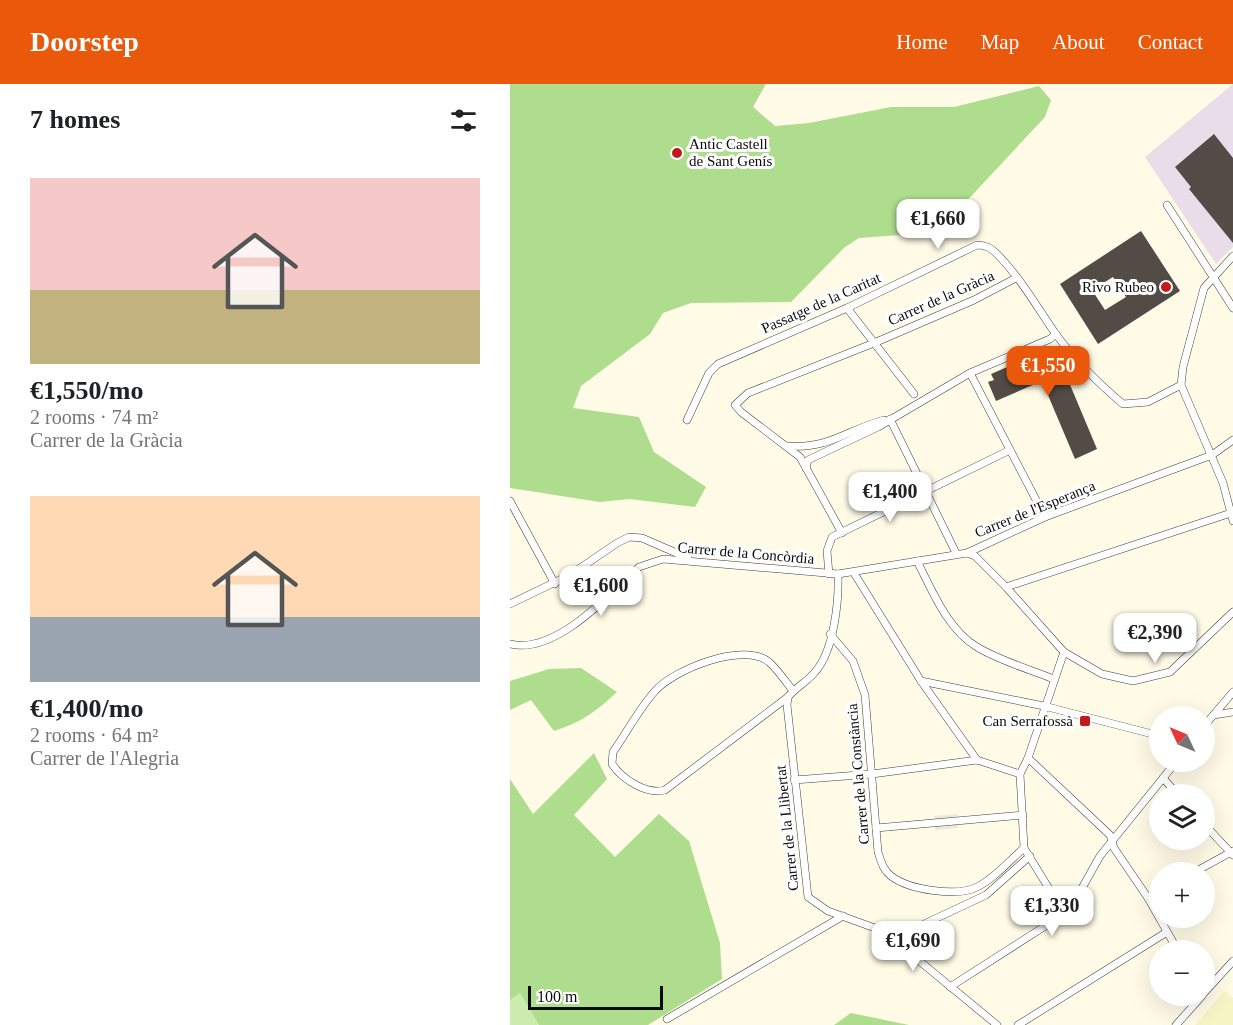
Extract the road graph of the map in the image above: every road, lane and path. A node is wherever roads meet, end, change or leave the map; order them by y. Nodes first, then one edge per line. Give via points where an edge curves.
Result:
1 (1167, 205) dead end
2 (1233, 256) edge
3 (1212, 277) junction
4 (1016, 278) junction
5 (847, 308) junction
6 (1233, 308) edge
7 (1056, 334) junction
8 (874, 343) junction
9 (970, 374) junction
10 (1181, 385) junction
11 (914, 394) dead end
12 (890, 419) junction
13 (687, 420) dead end
14 (1233, 440) edge
15 (787, 446) junction
16 (1010, 450) junction
17 (1212, 455) junction
18 (806, 468) junction
19 (926, 491) junction
20 (510, 501) edge
21 (1045, 517) junction
22 (1232, 517) edge
23 (842, 533) junction
24 (967, 552) junction
25 (956, 553) junction
26 (693, 560) junction
27 (917, 561) junction
28 (854, 573) junction
29 (829, 574) junction
30 (837, 574) junction
31 (555, 584) junction
32 (1006, 587) junction
33 (510, 604) edge
34 (1233, 612) edge
35 (830, 634) junction
36 (510, 644) edge
37 (1064, 652) junction
38 (1054, 679) junction
39 (921, 681) junction
40 (1233, 692) edge
41 (791, 694) junction
42 (1044, 706) junction
43 (1233, 712) edge
44 (1215, 713) edge
45 (1215, 714) edge
46 (1149, 733) edge
47 (1028, 758) junction
48 (977, 760) junction
49 (1168, 772) edge
50 (872, 774) junction
51 (1020, 774) junction
52 (1163, 778) junction
53 (794, 780) junction
54 (1168, 784) edge
55 (1023, 815) junction
56 (876, 828) junction
57 (1215, 835) edge
58 (1112, 842) junction
59 (1024, 848) junction
60 (1232, 852) edge
61 (1030, 856) junction
62 (1213, 862) edge
63 (1148, 898) joint
64 (1064, 913) junction
65 (843, 916) junction
66 (1167, 932) junction
67 (892, 939) junction
68 (1172, 940) edge
69 (1233, 961) edge
70 (1215, 981) edge
71 (950, 987) junction
72 (1193, 1006) edge
73 (668, 1019) dead end
74 (998, 1025) edge
75 (1018, 1025) edge
76 (1176, 1025) edge

1 - 3 street
2 - 3 street
3 - 6 street
3 - 10 street via 1204,288
4 - 5 street, Passatge de la Caritat via 986,245 977,245
4 - 7 street, Carrer de la Gràcia
4 - 8 street, Carrer de la Gràcia
5 - 8 street
5 - 13 street, Passatge de la Caritat via 718,364 709,373
7 - 9 street
7 - 10 street, Carrer de la Gràcia via 1123,404 1148,402
8 - 11 street
8 - 15 street, Carrer de la Gràcia via 748,393 735,405
9 - 12 street
9 - 16 street
10 - 17 street
12 - 15 street via 820,445
12 - 18 street via 808,460
12 - 19 street
14 - 17 street, Carrer de l'Esperança
15 - 18 street
16 - 19 street
16 - 21 street
17 - 21 street, Carrer de l'Esperança
17 - 22 street
18 - 23 street
19 - 23 street
19 - 25 street
20 - 31 street
21 - 24 street, Carrer de l'Esperança
22 - 32 street
23 - 29 street via 829,543
24 - 25 street, Carrer de l'Esperança
24 - 32 street
25 - 27 street, Carrer de l'Esperança
26 - 29 street, Carrer de la Concòrdia
26 - 31 street via 642,538 630,537
26 - 36 street, Carrer de la Concòrdia via 663,559 639,567 568,629 542,643 524,647
27 - 28 street, Carrer de l'Esperança
27 - 38 street via 939,603 964,637 976,647
28 - 30 street, Carrer de l'Esperança
28 - 39 street
29 - 30 street, Carrer de l'Esperança
30 - 35 street via 839,601
31 - 33 street
32 - 37 street
34 - 37 street via 1170,672 1152,678 1133,681 1102,674
35 - 41 street via 822,662
35 - 50 street, Carrer de la Constància via 853,661 861,680
37 - 38 street
38 - 42 street
39 - 42 street
39 - 48 street
40 - 44 street
41 - 41 street via 665,790 650,792 616,771 612,764 613,752 656,690 710,659 732,654 769,662
41 - 53 street, Carrer de la Llibertat
42 - 46 street
42 - 47 street
43 - 45 street
47 - 51 street
47 - 58 street via 1102,825
48 - 50 street
48 - 51 street
49 - 52 street
50 - 53 street
50 - 56 street, Carrer de la Constància
51 - 55 street
52 - 54 street
52 - 58 street
53 - 65 street, Carrer de la Llibertat via 808,897
55 - 56 street
55 - 59 street
56 - 59 street, Carrer de la Constància via 882,865 890,876 934,891 977,887
57 - 60 street
58 - 63 street
58 - 64 street
59 - 61 street
60 - 62 street
61 - 64 street
61 - 67 street via 986,895
63 - 66 street
64 - 71 street
65 - 67 street, Carrer de la Llibertat via 873,925
65 - 73 street
66 - 68 street
66 - 75 street
67 - 71 street, Carrer de la Llibertat
69 - 70 street
71 - 74 street, Carrer de la Llibertat
72 - 76 street

